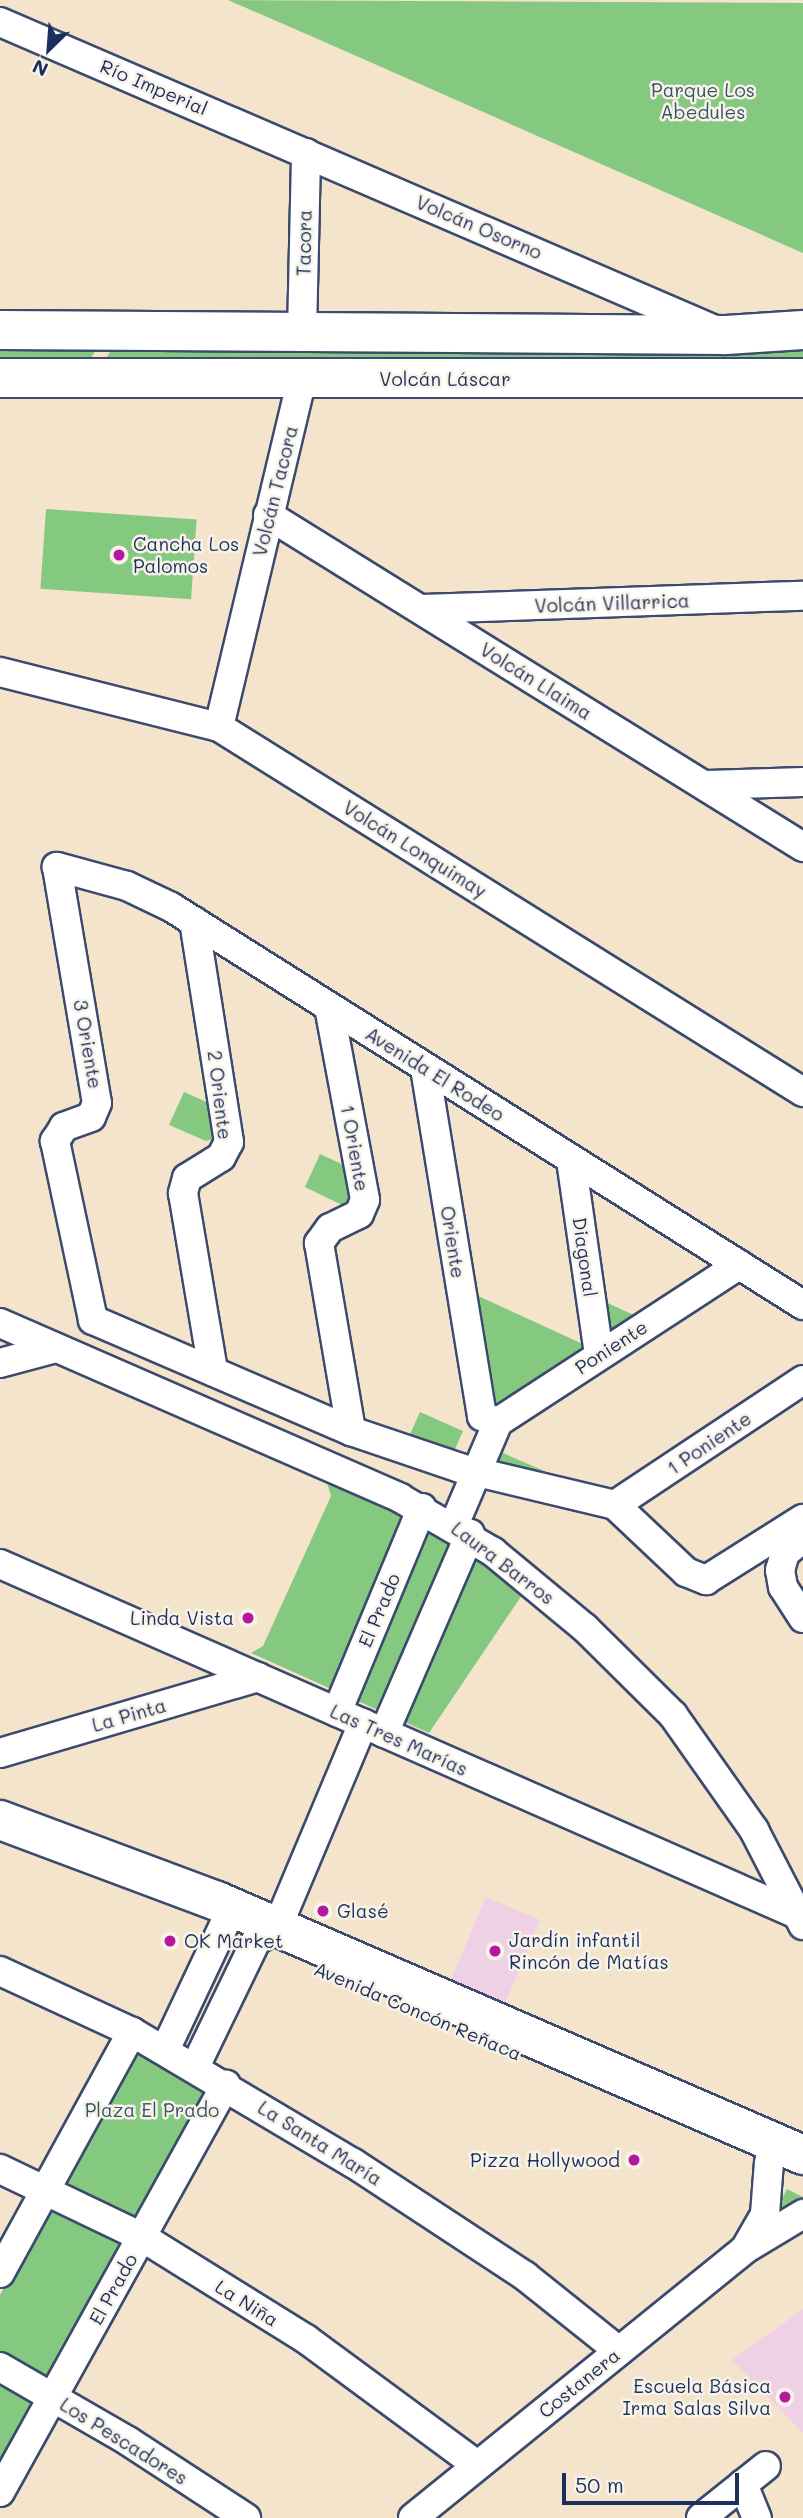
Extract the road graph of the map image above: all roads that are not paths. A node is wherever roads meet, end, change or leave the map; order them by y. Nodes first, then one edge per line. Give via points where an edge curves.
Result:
1 (0, 22) edge
2 (231, 120) joint
3 (306, 153) junction
4 (0, 330) edge
5 (803, 330) edge
6 (302, 333) junction
7 (726, 335) junction
8 (0, 378) edge
9 (803, 378) edge
10 (302, 379) junction
11 (268, 515) junction
12 (803, 596) edge
13 (422, 609) junction
14 (0, 672) edge
15 (219, 727) junction
16 (803, 782) edge
17 (705, 785) junction
18 (803, 847) edge
19 (57, 867) joint
20 (194, 921) junction
21 (329, 1007) junction
22 (425, 1068) junction
23 (803, 1092) edge
24 (571, 1160) junction
25 (739, 1265) junction
26 (803, 1305) edge
27 (0, 1323) edge
28 (56, 1349) junction
29 (599, 1354) junction
30 (0, 1363) edge
31 (213, 1371) junction
32 (803, 1380) edge
33 (490, 1419) junction
34 (351, 1431) junction
35 (468, 1470) junction
36 (615, 1505) junction
37 (803, 1518) edge
38 (446, 1521) junction
39 (803, 1538) edge
40 (0, 1564) edge
41 (803, 1618) edge
42 (258, 1677) junction
43 (337, 1712) junction
44 (373, 1728) junction
45 (0, 1753) edge
46 (0, 1820) edge
47 (801, 1920) edge
48 (247, 1926) junction
49 (0, 1971) edge
50 (132, 2032) junction
51 (165, 2050) junction
52 (195, 2067) junction
53 (226, 2085) junction
54 (792, 2165) edge
55 (0, 2169) edge
56 (46, 2190) junction
57 (803, 2214) edge
58 (142, 2237) junction
59 (745, 2249) junction
60 (0, 2273) edge
61 (619, 2351) junction
62 (0, 2367) edge
63 (52, 2397) junction
64 (477, 2465) junction
65 (766, 2466) dead end
66 (743, 2484) junction
67 (0, 2492) edge
68 (246, 2518) edge
69 (412, 2518) edge
70 (701, 2518) edge
71 (757, 2518) edge

1 - 2 street, Río Imperial
2 - 3 street, Volcán Osorno
3 - 6 street, Tacora
3 - 7 street, Volcán Osorno
4 - 6 street
5 - 7 street
6 - 7 street
8 - 10 street, Volcán Láscar
9 - 10 street, Volcán Láscar
10 - 11 street, Volcán Tacora
11 - 13 street, Volcán Llaima
11 - 15 street, Volcán Tacora
12 - 13 street, Volcán Villarrica
13 - 17 street, Volcán Llaima
14 - 15 street, Volcán Lonquimay
15 - 23 street, Volcán Lonquimay
16 - 17 street
17 - 18 street, Volcán Llaima
19 - 20 street, Avenida El Rodeo via 127,886
19 - 31 street, 3 Oriente via 97,1103 91,1117 64,1127 55,1141 93,1320
20 - 21 street, Avenida El Rodeo
20 - 31 street, 2 Oriente via 229,1142 222,1157 187,1178 183,1193
21 - 22 street, Avenida El Rodeo
21 - 34 street, 1 Oriente via 365,1200 359,1214 330,1228 319,1243
22 - 24 street, Avenida El Rodeo
22 - 33 street, Oriente
24 - 25 street, Avenida El Rodeo
24 - 29 street, Diagonal
25 - 26 street, Avenida El Rodeo
25 - 29 street, Poniente
27 - 28 street, Laura Barros
28 - 30 street
28 - 38 street, Laura Barros
29 - 33 street, Poniente
31 - 34 street
32 - 36 street, 1 Poniente
33 - 35 street, El Prado
34 - 35 street
35 - 36 street
35 - 38 street, El Prado
36 - 37 street via 686,1572 706,1580
38 - 43 street, El Prado
38 - 44 street, El Prado
38 - 47 street, Laura Barros via 585,1628 673,1715 754,1830
39 - 41 street via 785,1553 780,1570 783,1587
40 - 42 street, Las Tres Marías
42 - 43 street, Las Tres Marías
42 - 45 street, La Pinta
43 - 44 street, Las Tres Marías
44 - 47 street, Las Tres Marías
44 - 48 street, El Prado
46 - 48 street, Avenida Concón Reñaca via 156,1876
48 - 51 street, El Prado
48 - 52 street, El Prado
48 - 54 street, Avenida Concón Reñaca
49 - 50 street, La Santa María
50 - 51 street, La Santa María
50 - 56 street
51 - 52 street, La Santa María
52 - 53 street, La Santa María
53 - 58 street, El Prado
53 - 61 street, La Santa María via 452,2225
54 - 59 street, Costanera
55 - 56 street, La Niña
56 - 58 street, La Niña
56 - 60 street
57 - 59 street, Costanera
58 - 63 street, El Prado
58 - 64 street, La Niña via 306,2339
59 - 61 street, Costanera
61 - 64 street, Costanera
62 - 63 street, Los Pescadores
63 - 67 street, El Prado
63 - 68 street, Los Pescadores
64 - 69 street, Costanera
65 - 66 street
66 - 70 street
66 - 71 street

